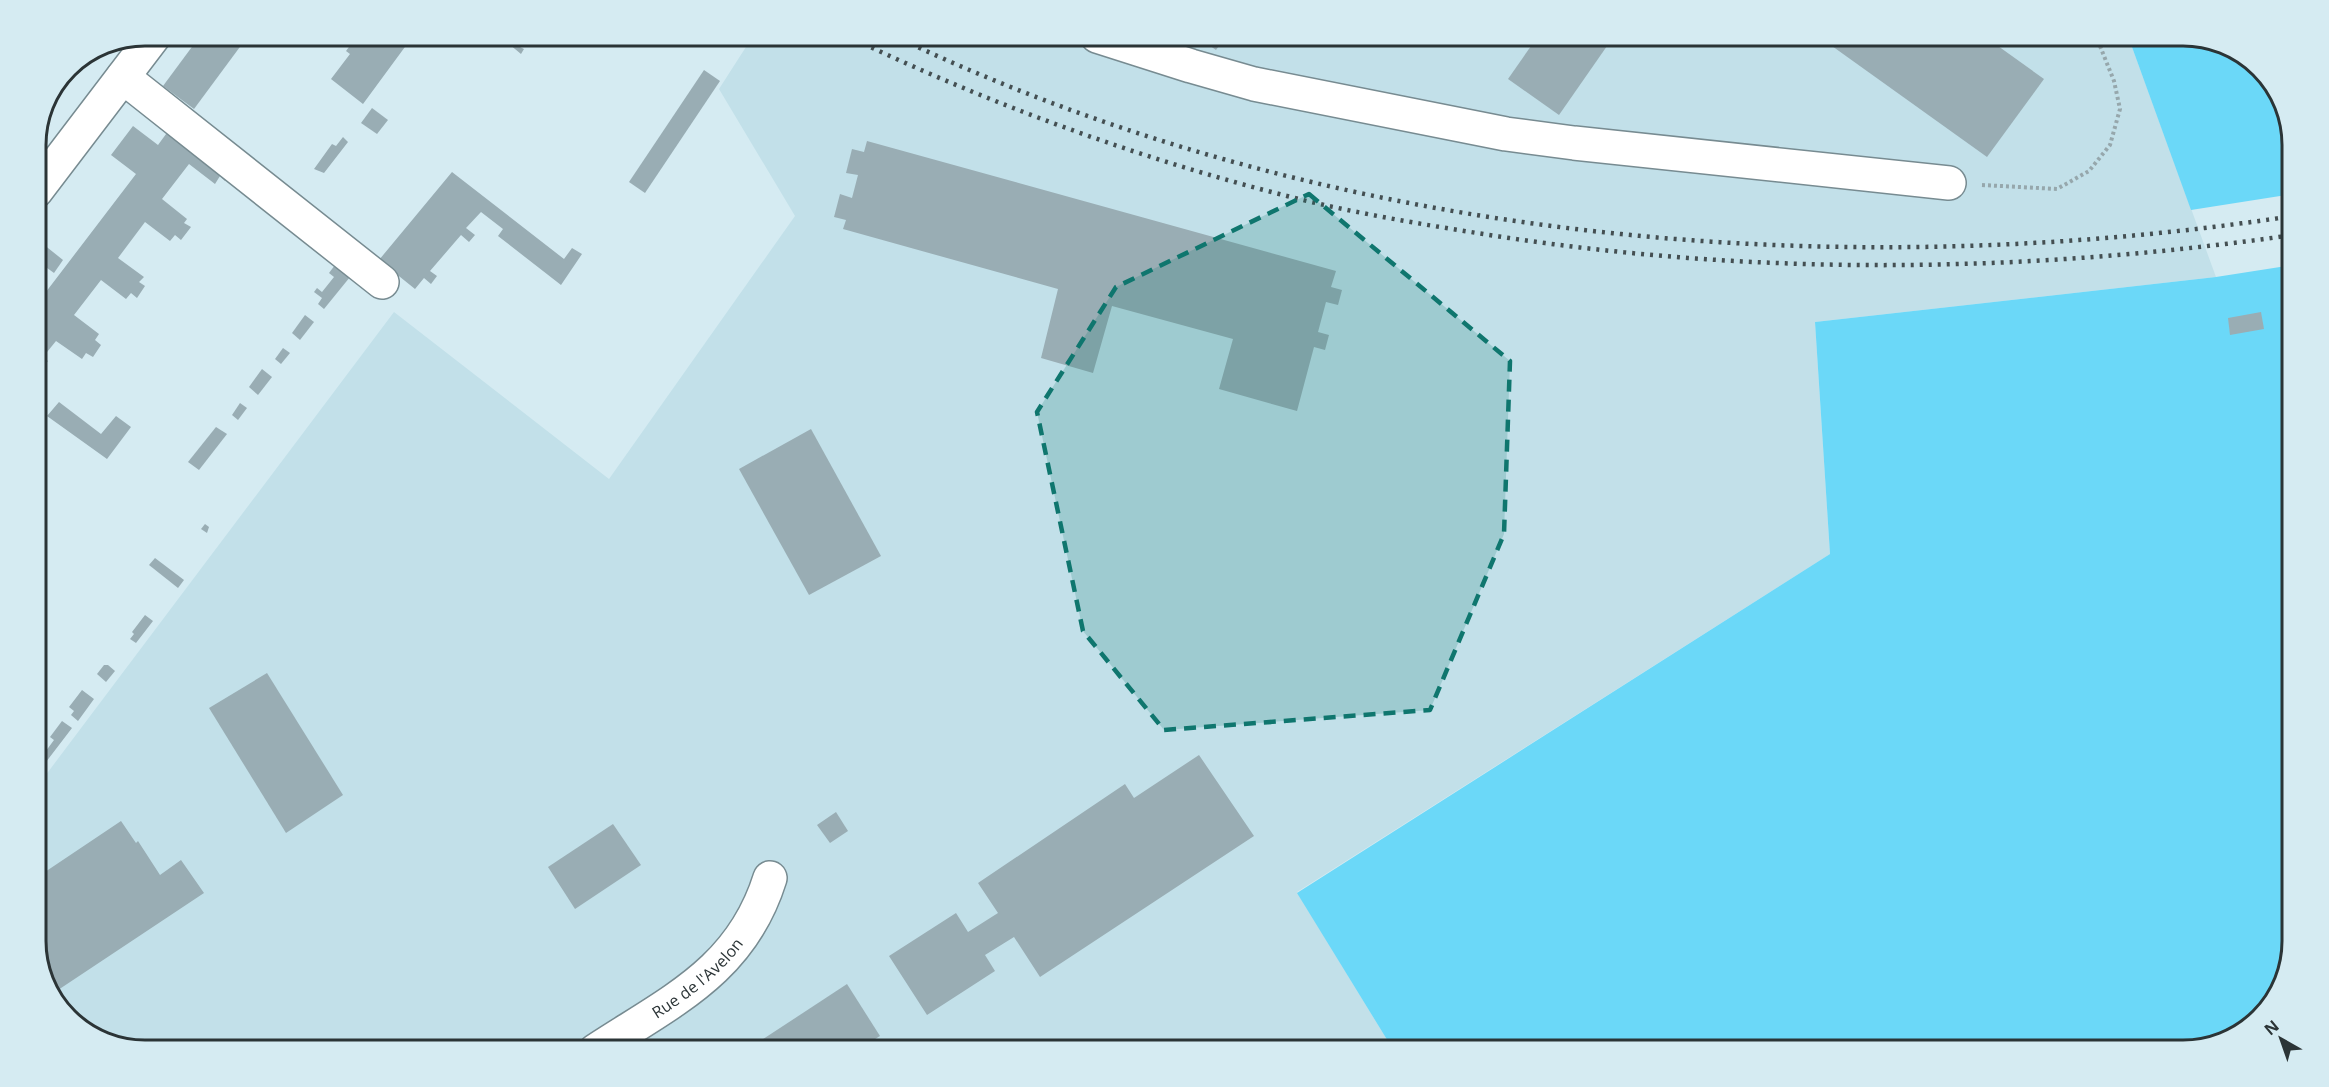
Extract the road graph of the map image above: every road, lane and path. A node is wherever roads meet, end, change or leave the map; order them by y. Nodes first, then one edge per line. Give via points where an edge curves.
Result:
1 (146, 46) edge
2 (1128, 46) edge
3 (2100, 46) edge
4 (123, 77) junction
5 (47, 177) edge
6 (1949, 183) joint
7 (382, 282) dead end
8 (770, 878) dead end
9 (612, 1040) edge

1 - 4 street
2 - 6 street via 1254,84 1506,134
3 - 6 path via 2120,109 2110,145 2089,171 2057,189
4 - 5 street
4 - 7 street
8 - 9 street, Rue de l'Avelon via 754,919 726,958 696,984

